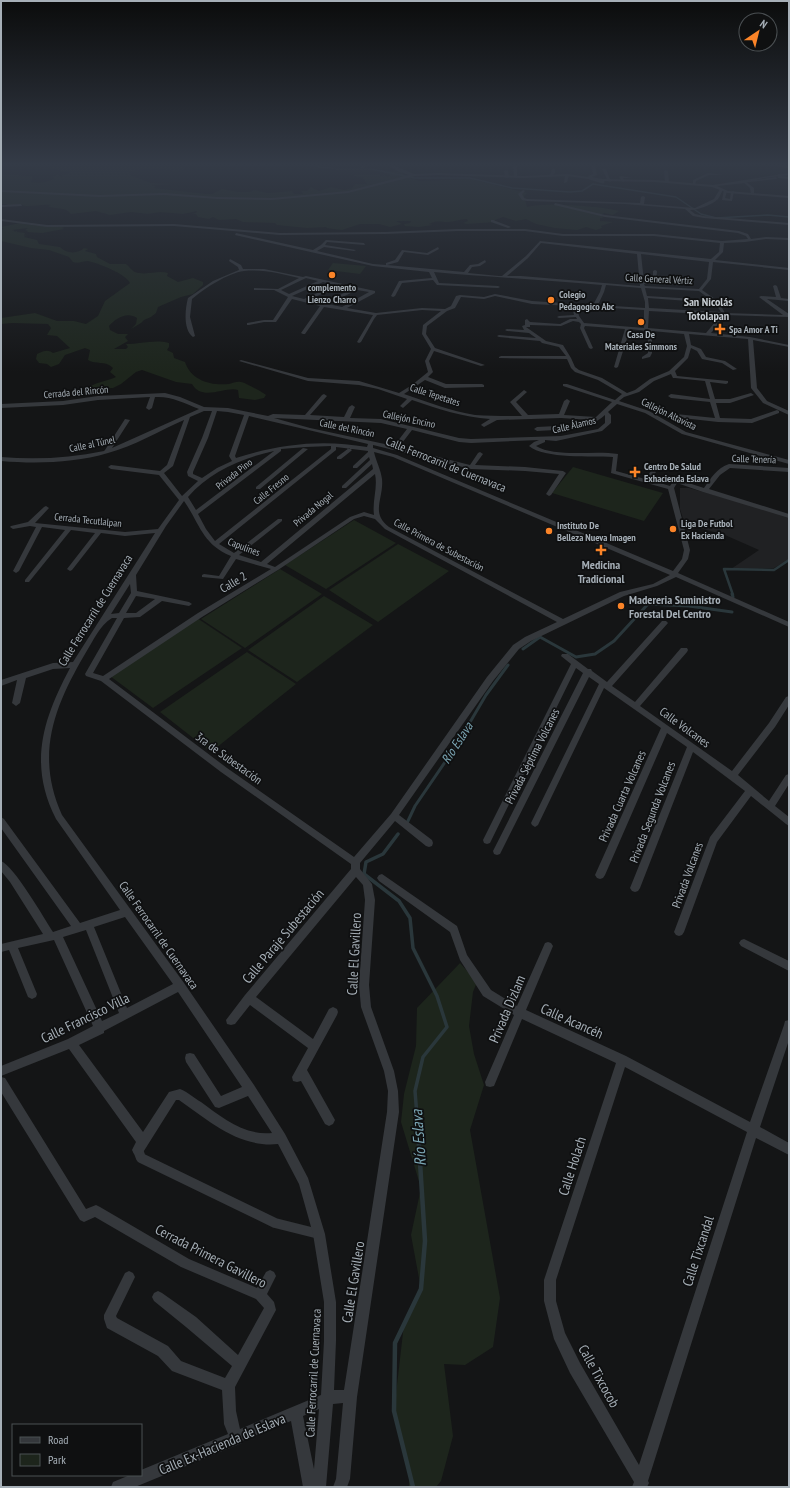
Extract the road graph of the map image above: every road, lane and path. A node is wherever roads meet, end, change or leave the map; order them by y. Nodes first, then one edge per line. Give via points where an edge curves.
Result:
1 (233, 234) edge
2 (529, 234) edge
3 (559, 234) edge
4 (746, 234) edge
5 (534, 236) dead end
6 (789, 239) edge
7 (750, 240) junction
8 (722, 242) junction
9 (364, 244) dead end
10 (323, 246) junction
11 (438, 248) dead end
12 (354, 250) dead end
13 (679, 250) dead end
14 (315, 252) junction
15 (640, 252) junction
16 (675, 257) junction
17 (230, 260) dead end
18 (485, 261) dead end
19 (711, 261) junction
20 (373, 265) junction
21 (789, 269) edge
22 (241, 270) junction
23 (431, 271) junction
24 (655, 271) dead end
25 (465, 274) junction
26 (305, 277) junction
27 (501, 277) junction
28 (593, 277) dead end
29 (434, 279) junction
30 (322, 281) junction
31 (592, 282) junction
32 (604, 284) junction
33 (338, 285) junction
34 (642, 286) junction
35 (775, 286) dead end
36 (498, 287) junction
37 (256, 289) dead end
38 (355, 289) junction
39 (277, 290) junction
40 (700, 290) junction
41 (496, 295) junction
42 (393, 296) dead end
43 (290, 297) junction
44 (646, 297) junction
45 (680, 299) junction
46 (779, 299) junction
47 (305, 300) junction
48 (789, 300) edge
49 (716, 302) junction
50 (323, 305) junction
51 (574, 305) junction
52 (595, 306) junction
53 (343, 308) junction
54 (445, 310) junction
55 (646, 310) junction
56 (684, 312) junction
57 (376, 314) junction
58 (724, 314) junction
59 (788, 316) edge
60 (559, 317) dead end
61 (580, 320) junction
62 (249, 324) dead end
63 (628, 328) junction
64 (648, 329) junction
65 (507, 330) dead end
66 (529, 332) junction
67 (686, 332) junction
68 (303, 333) dead end
69 (708, 334) junction
70 (194, 336) dead end
71 (499, 336) dead end
72 (750, 338) junction
73 (539, 340) junction
74 (359, 342) dead end
75 (689, 346) junction
76 (789, 346) edge
77 (591, 348) dead end
78 (432, 349) junction
79 (240, 355) dead end
80 (501, 357) dead end
81 (569, 358) junction
82 (644, 358) dead end
83 (241, 361) dead end
84 (258, 365) junction
85 (483, 365) dead end
86 (616, 367) dead end
87 (735, 369) dead end
88 (672, 371) junction
89 (425, 378) junction
90 (707, 381) junction
91 (726, 382) dead end
92 (565, 385) dead end
93 (482, 386) dead end
94 (524, 392) dead end
95 (401, 394) junction
96 (625, 394) junction
97 (153, 395) junction
98 (751, 395) dead end
99 (324, 396) dead end
100 (671, 396) dead end
101 (411, 398) junction
102 (567, 401) dead end
103 (615, 401) junction
104 (712, 401) junction
105 (1, 406) edge
106 (403, 406) dead end
107 (352, 407) dead end
108 (149, 408) dead end
109 (203, 409) junction
110 (215, 409) junction
111 (605, 411) junction
112 (777, 412) dead end
113 (789, 413) edge
114 (246, 414) junction
115 (666, 414) dead end
116 (188, 416) junction
117 (561, 416) junction
118 (526, 417) junction
119 (269, 418) junction
120 (305, 418) junction
121 (496, 418) junction
122 (597, 419) junction
123 (118, 420) dead end
124 (347, 420) junction
125 (718, 420) junction
126 (484, 425) dead end
127 (411, 428) junction
128 (545, 438) junction
129 (561, 438) junction
130 (333, 447) junction
131 (283, 448) junction
132 (305, 448) junction
133 (395, 448) junction
134 (370, 449) junction
135 (349, 450) junction
136 (107, 452) junction
137 (275, 453) junction
138 (480, 454) dead end
139 (339, 458) dead end
140 (1, 459) edge
141 (373, 460) junction
142 (235, 461) junction
143 (789, 462) edge
144 (242, 464) dead end
145 (354, 466) dead end
146 (111, 467) dead end
147 (471, 467) junction
148 (376, 470) junction
149 (789, 470) edge
150 (543, 471) junction
151 (653, 472) dead end
152 (161, 474) junction
153 (537, 479) dead end
154 (202, 480) junction
155 (647, 481) junction
156 (344, 487) dead end
157 (258, 488) dead end
158 (671, 488) junction
159 (705, 491) junction
160 (549, 494) dead end
161 (183, 498) junction
162 (46, 508) dead end
163 (196, 513) junction
164 (789, 516) edge
165 (377, 518) junction
166 (280, 520) dead end
167 (30, 524) junction
168 (40, 525) junction
169 (13, 527) dead end
170 (69, 528) junction
171 (160, 531) junction
172 (99, 532) junction
173 (215, 544) junction
174 (234, 556) junction
175 (263, 564) junction
176 (70, 569) dead end
177 (276, 569) junction
178 (16, 571) dead end
179 (132, 576) junction
180 (204, 576) dead end
181 (674, 576) junction
182 (27, 582) dead end
183 (134, 593) junction
184 (162, 598) junction
185 (189, 604) dead end
186 (121, 617) junction
187 (104, 620) junction
188 (562, 622) junction
189 (664, 623) dead end
190 (789, 625) edge
191 (789, 629) edge
192 (684, 650) dead end
193 (565, 656) dead end
194 (575, 662) junction
195 (74, 665) junction
196 (588, 672) junction
197 (22, 676) junction
198 (104, 679) junction
199 (1, 683) edge
200 (606, 684) junction
201 (789, 699) edge
202 (16, 703) dead end
203 (636, 707) junction
204 (665, 727) junction
205 (691, 746) junction
206 (732, 776) junction
207 (789, 776) edge
208 (750, 791) junction
209 (770, 806) junction
210 (394, 816) junction
211 (1, 822) edge
212 (789, 822) edge
213 (536, 823) dead end
214 (487, 840) dead end
215 (429, 843) dead end
216 (497, 852) dead end
217 (1, 864) edge
218 (356, 866) junction
219 (600, 875) dead end
220 (382, 878) dead end
221 (635, 888) dead end
222 (127, 912) junction
223 (88, 924) junction
224 (78, 928) junction
225 (679, 932) dead end
226 (53, 935) junction
227 (744, 943) dead end
228 (12, 945) junction
229 (548, 946) dead end
230 (1, 948) edge
231 (789, 966) edge
232 (180, 986) junction
233 (32, 994) dead end
234 (249, 998) junction
235 (333, 1012) dead end
236 (520, 1014) junction
237 (125, 1015) junction
238 (231, 1020) dead end
239 (789, 1025) edge
240 (100, 1029) junction
241 (70, 1043) junction
242 (314, 1046) junction
243 (190, 1058) dead end
244 (622, 1060) junction
245 (1, 1071) edge
246 (1, 1082) edge
247 (490, 1082) dead end
248 (250, 1089) junction
249 (329, 1120) dead end
250 (753, 1130) junction
251 (281, 1138) junction
252 (141, 1146) junction
253 (789, 1149) edge
254 (319, 1234) junction
255 (270, 1276) dead end
256 (129, 1277) dead end
257 (550, 1280) joint
258 (260, 1295) junction
259 (158, 1297) dead end
260 (240, 1365) junction
261 (228, 1386) junction
262 (350, 1397) junction
263 (327, 1399) junction
264 (296, 1413) junction
265 (237, 1438) junction
266 (641, 1485) edge
267 (118, 1487) edge
268 (310, 1487) edge
269 (319, 1487) edge
270 (340, 1487) edge

1 - 14 street
2 - 5 street
3 - 8 street via 654,235
4 - 7 street
6 - 7 street via 766,236
7 - 8 street
8 - 19 street via 721,252
9 - 10 street via 325,241
10 - 12 street
10 - 14 street
11 - 20 street via 428,254 403,251 396,262
13 - 16 street
14 - 20 street
15 - 16 street
15 - 27 street via 539,240 527,257
15 - 34 street
16 - 19 street
17 - 22 street via 240,266
18 - 25 street via 479,265 472,265
19 - 21 street
19 - 40 street via 709,279
20 - 23 street, Calle General Vértiz
22 - 26 street
22 - 70 street via 196,292 190,298 188,322
23 - 25 street, Calle General Vértiz
23 - 29 street
24 - 34 street via 655,282
25 - 27 street, Calle General Vértiz
26 - 30 street
26 - 39 street
27 - 31 street, Calle General Vértiz
27 - 36 street
28 - 31 street
29 - 36 street via 438,284
29 - 42 street via 400,282
30 - 33 street
30 - 43 street
31 - 32 street, Calle General Vértiz
32 - 34 street, Calle General Vértiz
32 - 52 street
33 - 38 street
33 - 47 street
34 - 40 street, Calle General Vértiz
34 - 44 street
35 - 46 street
36 - 41 street
37 - 39 street
38 - 50 street
38 - 53 street via 373,292
39 - 43 street
40 - 49 street
41 - 51 street via 518,301 547,301
41 - 54 street via 484,298 460,296 453,307
43 - 47 street
43 - 62 street via 274,321
44 - 45 street
44 - 55 street
45 - 49 street
45 - 56 street
46 - 48 street
46 - 59 street via 762,297
47 - 50 street
49 - 58 street
50 - 53 street
50 - 68 street
51 - 52 street
51 - 61 street
52 - 55 street
53 - 57 street
54 - 57 street via 422,309
54 - 78 street via 424,327 424,334
55 - 56 street
55 - 64 street
56 - 58 street
57 - 74 street
58 - 59 street
58 - 69 street
60 - 61 street
61 - 63 street
61 - 66 street via 561,324 527,321 528,326 524,328
61 - 77 street
63 - 64 street
63 - 86 street
64 - 67 street
64 - 82 street via 650,353
65 - 66 street
66 - 73 street
67 - 69 street
67 - 75 street
69 - 72 street
71 - 73 street
72 - 76 street
72 - 113 street via 754,388 765,402
73 - 81 street via 561,346
75 - 87 street via 699,350 704,358 726,362
75 - 88 street, Calle Álamos via 686,357
78 - 85 street
78 - 89 street via 427,361 431,372
79 - 84 street, Calle Tepetates
80 - 81 street
81 - 96 street via 577,371 600,379
83 - 84 street, Calle Tepetates
84 - 95 street, Calle Tepetates via 308,379 358,383
88 - 90 street via 675,377
88 - 96 street, Calle Álamos via 652,380 637,391
89 - 93 street via 445,386
89 - 95 street
90 - 91 street
90 - 104 street
92 - 103 street, Callejón Altavista
94 - 118 street via 513,402
95 - 101 street, Calle Tepetates
96 - 103 street, Calle Álamos
97 - 105 street, Cerrada del Rincón
97 - 108 street
97 - 109 street, Calle del Rincón via 178,398
98 - 104 street via 730,401
99 - 120 street
100 - 104 street
101 - 106 street
101 - 121 street, Calle Tepetates via 443,409
102 - 117 street
103 - 111 street, Calle Álamos
103 - 143 street, Callejón Altavista via 648,412 684,433
104 - 125 street
107 - 124 street
109 - 110 street, Calle del Rincón
109 - 116 street, Calle al Túnel
110 - 114 street, Calle del Rincón
110 - 154 street via 190,472 190,475
111 - 122 street
111 - 129 street, Calle Álamos via 608,423 600,430
112 - 125 street via 752,421
114 - 119 street, Calle del Rincón
114 - 142 street via 232,456
115 - 125 street
116 - 136 street, Calle al Túnel
116 - 152 street via 170,466
117 - 118 street, Calle Tepetates
117 - 122 street, Calle Tepetates
118 - 121 street, Calle Tepetates
119 - 120 street, Callejón Encino
119 - 134 street, Calle del Rincón
120 - 124 street, Callejón Encino
121 - 126 street
122 - 128 street via 583,426 537,428
123 - 136 street via 127,420
124 - 127 street, Callejón Encino via 382,419
127 - 128 street, Callejón Encino via 471,441
127 - 133 street
128 - 129 street, Callejón Encino
129 - 155 street, Calle Álamos via 532,446 539,450 571,454 616,455 614,472
130 - 131 street, Calle Ferrocarril de Cuernavaca via 302,445
130 - 132 street, Calle Ferrocarril de Cuernavaca
130 - 134 street, Calle Ferrocarril de Cuernavaca
130 - 135 street, Calle Ferrocarril de Cuernavaca
130 - 173 street, Calle Fresno
131 - 137 street, Privada Pino
131 - 142 street, Calle Ferrocarril de Cuernavaca
132 - 137 street, Calle Ferrocarril de Cuernavaca
132 - 157 street
133 - 134 street, Calle del Rincón
133 - 147 street, Calle del Rincón
134 - 135 street, Calle Ferrocarril de Cuernavaca
134 - 141 street, Calle Primera de Subestación
134 - 145 street
134 - 181 street, Calle Ferrocarril de Cuernavaca
135 - 139 street
136 - 140 street, Calle al Túnel via 66,459
137 - 144 street
137 - 163 street, Privada Pino
138 - 147 street
141 - 148 street, Calle Primera de Subestación
141 - 156 street
142 - 154 street, Calle Ferrocarril de Cuernavaca
146 - 152 street
147 - 150 street, Calle del Rincón
148 - 165 street, Calle Primera de Subestación via 379,480
148 - 175 street, Privada Nogal
149 - 159 street, Calle Tenería via 728,466 717,474
150 - 153 street
150 - 160 street, Calle del Rincón via 563,473
151 - 155 street
152 - 161 street, Capulines
154 - 161 street, Calle Ferrocarril de Cuernavaca
155 - 158 street
158 - 159 street via 676,482
158 - 181 street via 687,550
159 - 164 street
161 - 163 street, Capulines
161 - 171 street, Calle Ferrocarril de Cuernavaca
162 - 167 street
163 - 173 street, Capulines via 206,536
165 - 177 street, Calle 2 via 364,514 352,518
165 - 188 street, Calle Primera de Subestación via 387,528
166 - 174 street
167 - 168 street, Cerrada Tecutlalpan
167 - 169 street, Cerrada Tecutlalpan
168 - 170 street, Cerrada Tecutlalpan
168 - 178 street
170 - 172 street, Cerrada Tecutlalpan
170 - 182 street
171 - 172 street, Cerrada Tecutlalpan via 125,534
171 - 179 street, Calle Ferrocarril de Cuernavaca
172 - 176 street
173 - 174 street, Capulines
174 - 175 street, Capulines
174 - 180 street via 221,578
175 - 177 street, Capulines
177 - 198 street, Calle 2 via 200,615
179 - 183 street
179 - 187 street, Calle Ferrocarril de Cuernavaca
181 - 188 street via 655,585 622,594
181 - 190 street, Calle Ferrocarril de Cuernavaca
181 - 191 street, Calle Ferrocarril de Cuernavaca
183 - 184 street
183 - 186 street
184 - 185 street
184 - 186 street via 141,613
186 - 187 street via 111,616
186 - 198 street, 3ra de Subestación via 89,674
187 - 195 street, Calle Ferrocarril de Cuernavaca
188 - 210 street via 528,638 516,647 490,679
189 - 200 street
192 - 203 street
193 - 194 street, Calle Volcanes
194 - 196 street, Calle Volcanes
194 - 214 street
195 - 197 street via 53,666
195 - 222 street, Calle Ferrocarril de Cuernavaca via 52,713 48,730 45,761 48,789 59,817
196 - 200 street, Calle Volcanes
196 - 216 street, Privada Séptima Volcanes
197 - 199 street
197 - 202 street
198 - 218 street, 3ra de Subestación
200 - 203 street, Calle Volcanes
200 - 213 street
201 - 206 street
203 - 204 street, Calle Volcanes
204 - 205 street, Calle Volcanes
204 - 219 street, Privada Cuarta Volcanes
205 - 206 street, Calle Volcanes
205 - 221 street, Privada Segunda Volcanes
206 - 208 street, Calle Volcanes
207 - 209 street
208 - 209 street, Calle Volcanes
208 - 225 street, Privada Volcanes via 712,840
209 - 212 street, Calle Volcanes
210 - 215 street
210 - 218 street
211 - 224 street
217 - 226 street
218 - 234 street, Calle Paraje Subestación
218 - 262 street, Calle El Gavillero via 367,884 370,900 364,985 366,1007 389,1071 393,1091 393,1112
220 - 236 street, Calle Acancéh via 454,929 463,957 487,993
222 - 223 street
222 - 232 street, Calle Ferrocarril de Cuernavaca
223 - 224 street
223 - 237 street
224 - 226 street
226 - 228 street
226 - 240 street
227 - 231 street
228 - 230 street
228 - 233 street
229 - 236 street, Privada Dizlam
232 - 237 street, Calle Francisco Villa
232 - 248 street, Calle Ferrocarril de Cuernavaca
234 - 238 street, Calle Paraje Subestación
234 - 242 street
235 - 242 street
236 - 244 street, Calle Acancéh
236 - 247 street, Privada Dizlam
237 - 240 street, Calle Francisco Villa
239 - 250 street, Calle Tixcandal
240 - 241 street, Calle Francisco Villa
241 - 245 street, Calle Francisco Villa
241 - 252 street
242 - 249 street via 299,1074
243 - 248 street via 219,1103
244 - 250 street, Calle Acancéh
244 - 257 street, Calle Holach
246 - 258 street, Cerrada Primera Gavillero via 84,1216 96,1211 185,1263
248 - 251 street, Calle Ferrocarril de Cuernavaca
250 - 253 street, Calle Acancéh
250 - 266 street, Calle Tixcandal
251 - 252 street via 262,1139 230,1128 180,1094 173,1096
251 - 254 street, Calle Ferrocarril de Cuernavaca via 304,1182
252 - 254 street via 141,1158 268,1220
254 - 263 street, Calle Ferrocarril de Cuernavaca via 330,1302
255 - 258 street
256 - 261 street via 110,1315 112,1323 163,1351 177,1366
257 - 266 street, Calle Tixcocob via 550,1301 559,1334 575,1368
258 - 260 street, Cerrada Primera Gavillero via 270,1306 270,1310
259 - 260 street
260 - 261 street, Cerrada Primera Gavillero
261 - 265 street via 231,1424
262 - 263 street, Calle Ex-Hacienda de Eslava via 337,1396
262 - 270 street, Calle El Gavillero via 343,1479
263 - 264 street, Calle Ex-Hacienda de Eslava
263 - 269 street, Calle Ferrocarril de Cuernavaca
264 - 265 street, Calle Ex-Hacienda de Eslava
264 - 268 street
265 - 267 street, Calle Ex-Hacienda de Eslava

